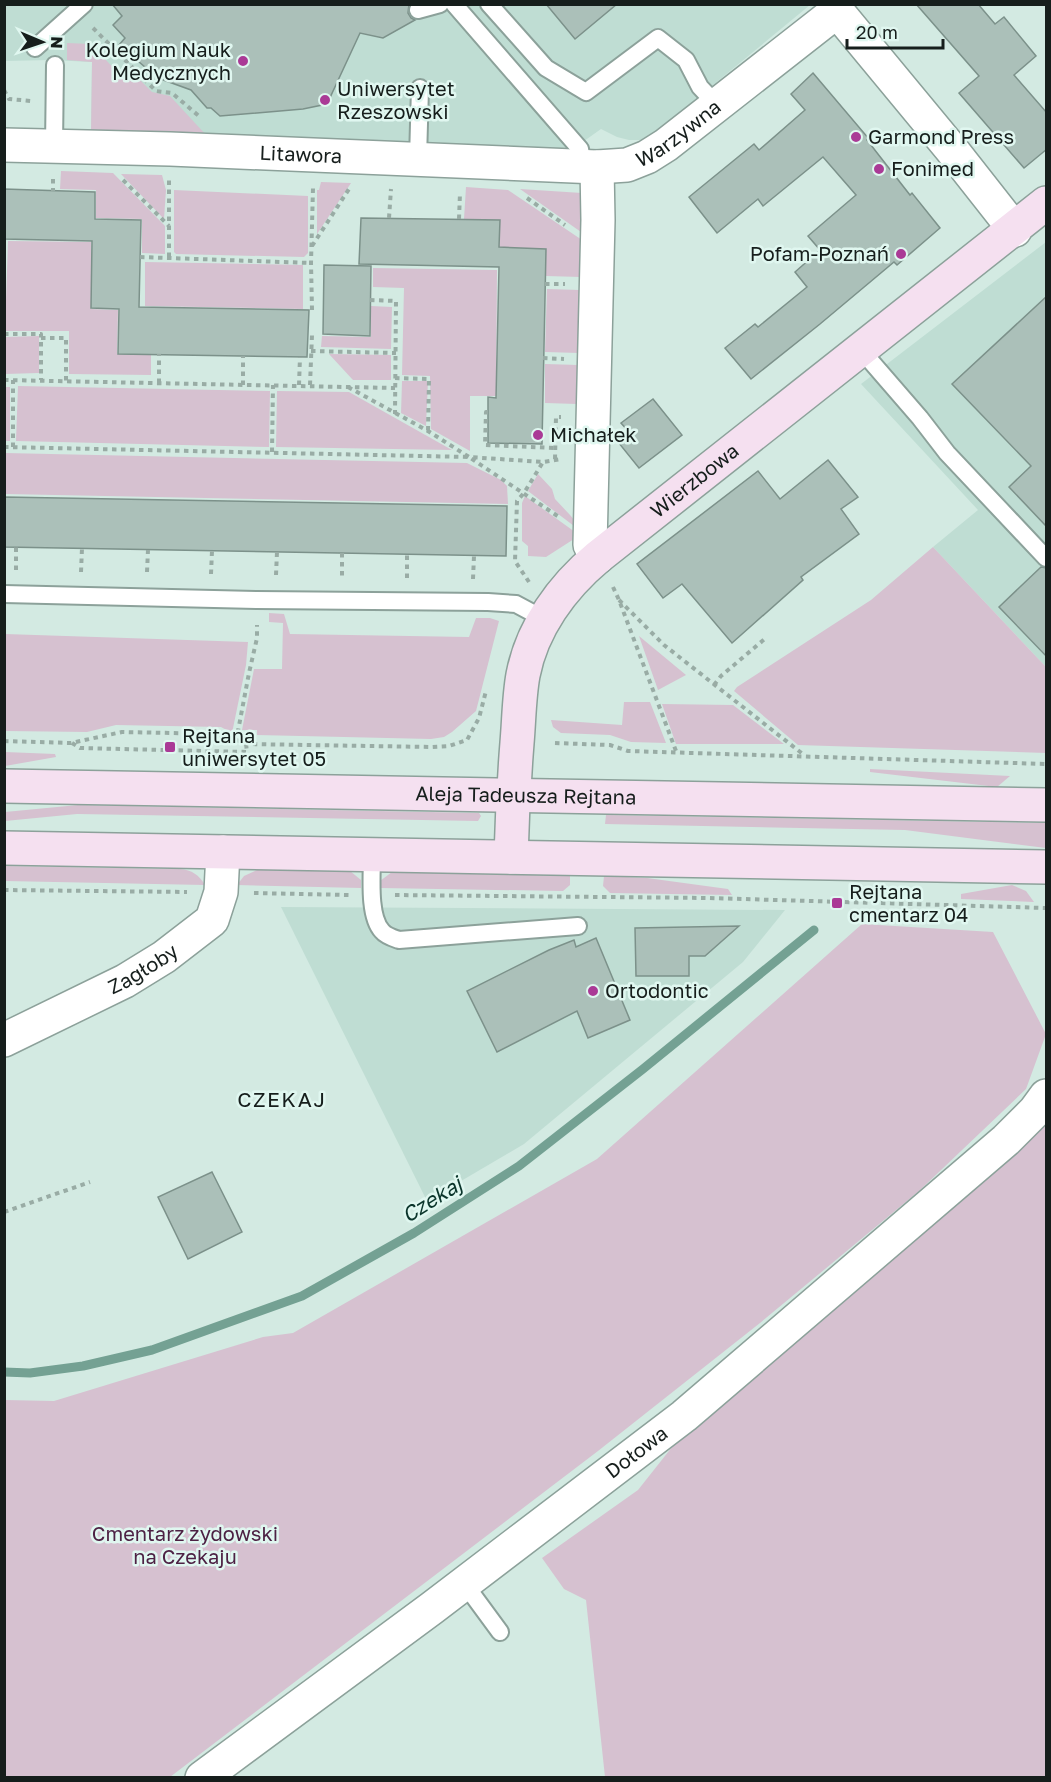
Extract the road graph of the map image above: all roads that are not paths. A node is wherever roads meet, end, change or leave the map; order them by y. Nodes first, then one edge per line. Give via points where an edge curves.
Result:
1 (440, 4) edge
2 (446, 4) edge
3 (454, 4) edge
4 (489, 4) edge
5 (80, 8) edge
6 (841, 8) edge
7 (418, 10) dead end
8 (467, 20) junction
9 (35, 48) dead end
10 (55, 65) dead end
11 (420, 88) dead end
12 (717, 105) junction
13 (4, 145) edge
14 (54, 146) junction
15 (418, 159) junction
16 (590, 166) junction
17 (1047, 203) edge
18 (1015, 230) junction
19 (861, 351) junction
20 (1047, 558) edge
21 (604, 571) junction
22 (4, 594) edge
23 (544, 619) junction
24 (4, 786) edge
25 (513, 795) junction
26 (1047, 805) edge
27 (4, 848) edge
28 (223, 852) junction
29 (372, 855) junction
30 (511, 857) junction
31 (1047, 867) edge
32 (578, 926) dead end
33 (4, 1040) edge
34 (1047, 1096) edge
35 (464, 1583) junction
36 (500, 1632) dead end
37 (202, 1778) edge

1 - 7 lane
2 - 8 lane
3 - 8 lane
4 - 12 lane via 546,68 586,92 658,38 686,60 700,87
5 - 9 lane
6 - 12 street, Warzywna
6 - 18 street, Warzywna
8 - 16 lane via 580,149
10 - 14 lane
11 - 15 lane
12 - 16 street, Warzywna via 647,157 627,165
13 - 14 street, Litawora
14 - 15 street, Litawora
15 - 16 street, Litawora
16 - 21 street via 598,232 590,544
17 - 18 main road, Wierzbowa
18 - 19 main road, Wierzbowa
19 - 20 lane via 947,453
19 - 21 main road, Wierzbowa
21 - 23 main road, Wierzbowa via 574,579
22 - 23 lane via 488,602 516,604
23 - 25 main road, Wierzbowa via 523,675
24 - 25 main road, Aleja Tadeusza Rejtana
25 - 26 main road, Aleja Tadeusza Rejtana
25 - 30 main road, Wierzbowa
27 - 28 main road
28 - 29 main road
28 - 33 street, Zagłoby via 221,892 212,920 125,981
29 - 30 main road
29 - 32 lane via 375,919 381,930 399,940
30 - 31 main road
34 - 35 street, Dołowa via 1006,1140 684,1416
35 - 36 lane
35 - 37 street, Dołowa

